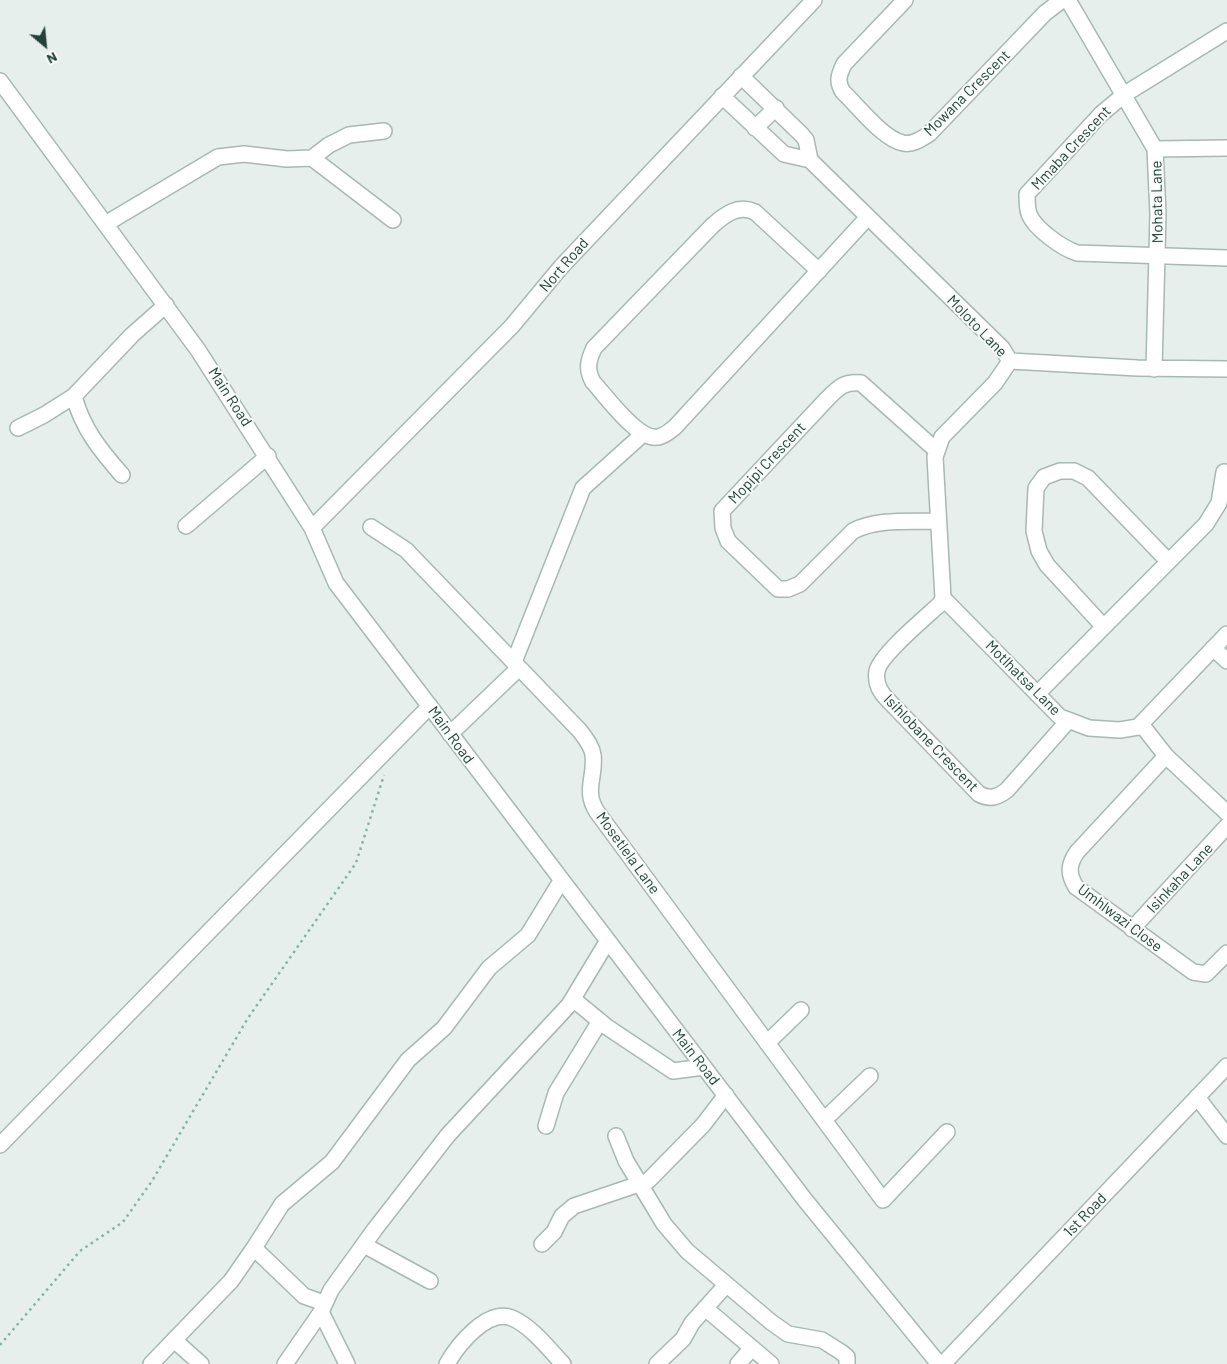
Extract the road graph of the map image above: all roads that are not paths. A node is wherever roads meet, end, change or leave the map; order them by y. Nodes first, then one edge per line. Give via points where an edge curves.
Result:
1 (814, 0) edge
2 (905, 0) edge
3 (1062, 0) edge
4 (1068, 0) edge
5 (1227, 31) edge
6 (741, 76) junction
7 (0, 81) edge
8 (1125, 94) junction
9 (722, 96) junction
10 (776, 108) junction
11 (755, 128) junction
12 (384, 131) dead end
13 (1227, 148) edge
14 (1155, 149) junction
15 (312, 158) junction
16 (810, 160) junction
17 (868, 217) junction
18 (393, 220) dead end
19 (107, 223) junction
20 (1157, 256) junction
21 (1227, 258) edge
22 (819, 271) junction
23 (166, 305) junction
24 (1010, 361) junction
25 (1154, 368) junction
26 (1227, 369) edge
27 (74, 396) junction
28 (18, 428) dead end
29 (643, 434) junction
30 (937, 451) junction
31 (268, 456) junction
32 (1224, 472) dead end
33 (122, 475) dead end
34 (938, 521) junction
35 (186, 526) dead end
36 (371, 527) dead end
37 (312, 528) junction
38 (1168, 561) junction
39 (943, 598) junction
40 (1103, 626) junction
41 (1227, 634) edge
42 (1213, 648) junction
43 (1227, 661) edge
44 (517, 665) junction
45 (1037, 694) junction
46 (430, 706) junction
47 (1068, 721) junction
48 (1141, 724) junction
49 (450, 734) junction
50 (1166, 756) junction
51 (1227, 813) edge
52 (1227, 826) edge
53 (561, 881) junction
54 (1132, 929) junction
55 (607, 942) junction
56 (1227, 953) edge
57 (573, 999) junction
58 (801, 1010) dead end
59 (600, 1021) junction
60 (768, 1043) junction
61 (1227, 1066) edge
62 (704, 1067) junction
63 (870, 1076) dead end
64 (726, 1096) junction
65 (1197, 1097) junction
66 (824, 1120) junction
67 (546, 1126) dead end
68 (947, 1132) dead end
69 (616, 1136) dead end
70 (1227, 1136) edge
71 (0, 1145) edge
72 (640, 1184) junction
73 (542, 1244) dead end
74 (364, 1246) junction
75 (254, 1248) junction
76 (430, 1281) dead end
77 (726, 1286) junction
78 (322, 1307) junction
79 (705, 1308) junction
80 (174, 1340) junction
81 (752, 1348) junction
82 (150, 1364) edge
83 (201, 1364) edge
84 (285, 1364) edge
85 (347, 1364) edge
86 (447, 1364) edge
87 (564, 1364) edge
88 (657, 1364) edge
89 (738, 1364) edge
90 (771, 1364) edge
91 (847, 1364) edge
92 (939, 1364) edge
93 (943, 1364) edge

1 - 6 street, Nort Road
2 - 3 street, Mowana Crescent via 844,64 839,76 843,92 889,137 904,143 914,143 929,134 1044,13
4 - 8 street, Mohata Lane
5 - 8 street
6 - 9 street, Nort Road
6 - 10 street
7 - 19 street, Main Road
8 - 14 street, Mohata Lane
8 - 20 street, Mmaba Crescent via 1101,114 1027,194 1029,214 1064,248 1077,253
9 - 11 street
9 - 37 street, Nort Road via 560,267 512,326
10 - 11 street
10 - 16 street via 806,140
11 - 16 street via 784,154
12 - 15 street via 348,135
13 - 14 street
14 - 20 street, Mohata Lane via 1158,162
15 - 18 street
15 - 19 street via 244,154 218,157
16 - 17 street, Moloto Lane
17 - 22 street
17 - 24 street, Moloto Lane via 1002,348
19 - 23 street, Main Road
20 - 21 street
20 - 25 street, Mohata Lane
22 - 29 street via 675,427 659,437
22 - 29 street via 755,212 747,208 721,217 594,348 588,361 593,382
23 - 27 street via 132,335
23 - 31 street, Main Road
24 - 25 street, Moloto Lane
24 - 30 street via 995,383 942,437
25 - 26 street, Moloto Lane
27 - 28 street
27 - 33 street via 79,417 99,449
29 - 44 street via 583,488
30 - 34 street
30 - 34 street, Mopipi Crescent via 861,383 851,382 841,385 828,398 722,511 728,541 778,589 800,584 853,531 861,527
31 - 35 street
31 - 37 street, Main Road
32 - 38 street via 1219,503 1206,524
34 - 39 street
36 - 44 street, Mosetlela Lane via 406,550
37 - 46 street, Main Road via 336,583
38 - 40 street
38 - 40 street via 1088,478 1074,471 1060,471 1044,477 1036,488 1034,531 1039,551 1047,565
39 - 45 street, Motlhatsa Lane
39 - 47 street, Isihlobane Crescent via 885,656 876,672 877,682 883,694 979,794 994,797 1008,790
40 - 45 street
41 - 42 street
42 - 43 street
42 - 48 street
44 - 49 street
44 - 60 street, Mosetlela Lane via 589,743 593,756 592,804
45 - 47 street, Motlhatsa Lane
46 - 49 street, Main Road
46 - 71 street
47 - 48 street, Motlhatsa Lane via 1106,730 1130,729
48 - 50 street
49 - 53 street, Main Road
50 - 51 street
50 - 54 street, Umhlwazi Close via 1077,852 1070,867 1076,887
52 - 54 street, Isinkaha Lane
53 - 55 street, Main Road
53 - 75 street via 528,935 489,968 444,1028 408,1060 332,1162 282,1204
54 - 56 street, Umhlwazi Close via 1198,974 1206,974
55 - 57 street
55 - 62 street, Main Road
57 - 59 street
57 - 74 street via 448,1135
58 - 60 street
59 - 62 street via 673,1071
59 - 67 street via 560,1086
60 - 66 street, Mosetlela Lane
61 - 65 street, 1st Road
62 - 64 street, Main Road
63 - 66 street
64 - 72 street via 660,1171
64 - 92 street, Main Road via 842,1248
65 - 70 street
65 - 93 street, 1st Road
66 - 68 street, Mosetlela Lane via 883,1200
69 - 72 street
72 - 73 street via 574,1206 562,1216 554,1232
72 - 77 street via 672,1234
74 - 76 street
74 - 78 street
75 - 78 street via 306,1297
75 - 80 street via 231,1282
77 - 79 street
77 - 91 street via 788,1334 822,1340 841,1352 847,1357
78 - 84 street
78 - 85 street
79 - 81 street
79 - 88 street via 683,1339
80 - 82 street
80 - 83 street
81 - 89 street
81 - 90 street
86 - 87 street via 466,1338 492,1319 511,1317 523,1324

